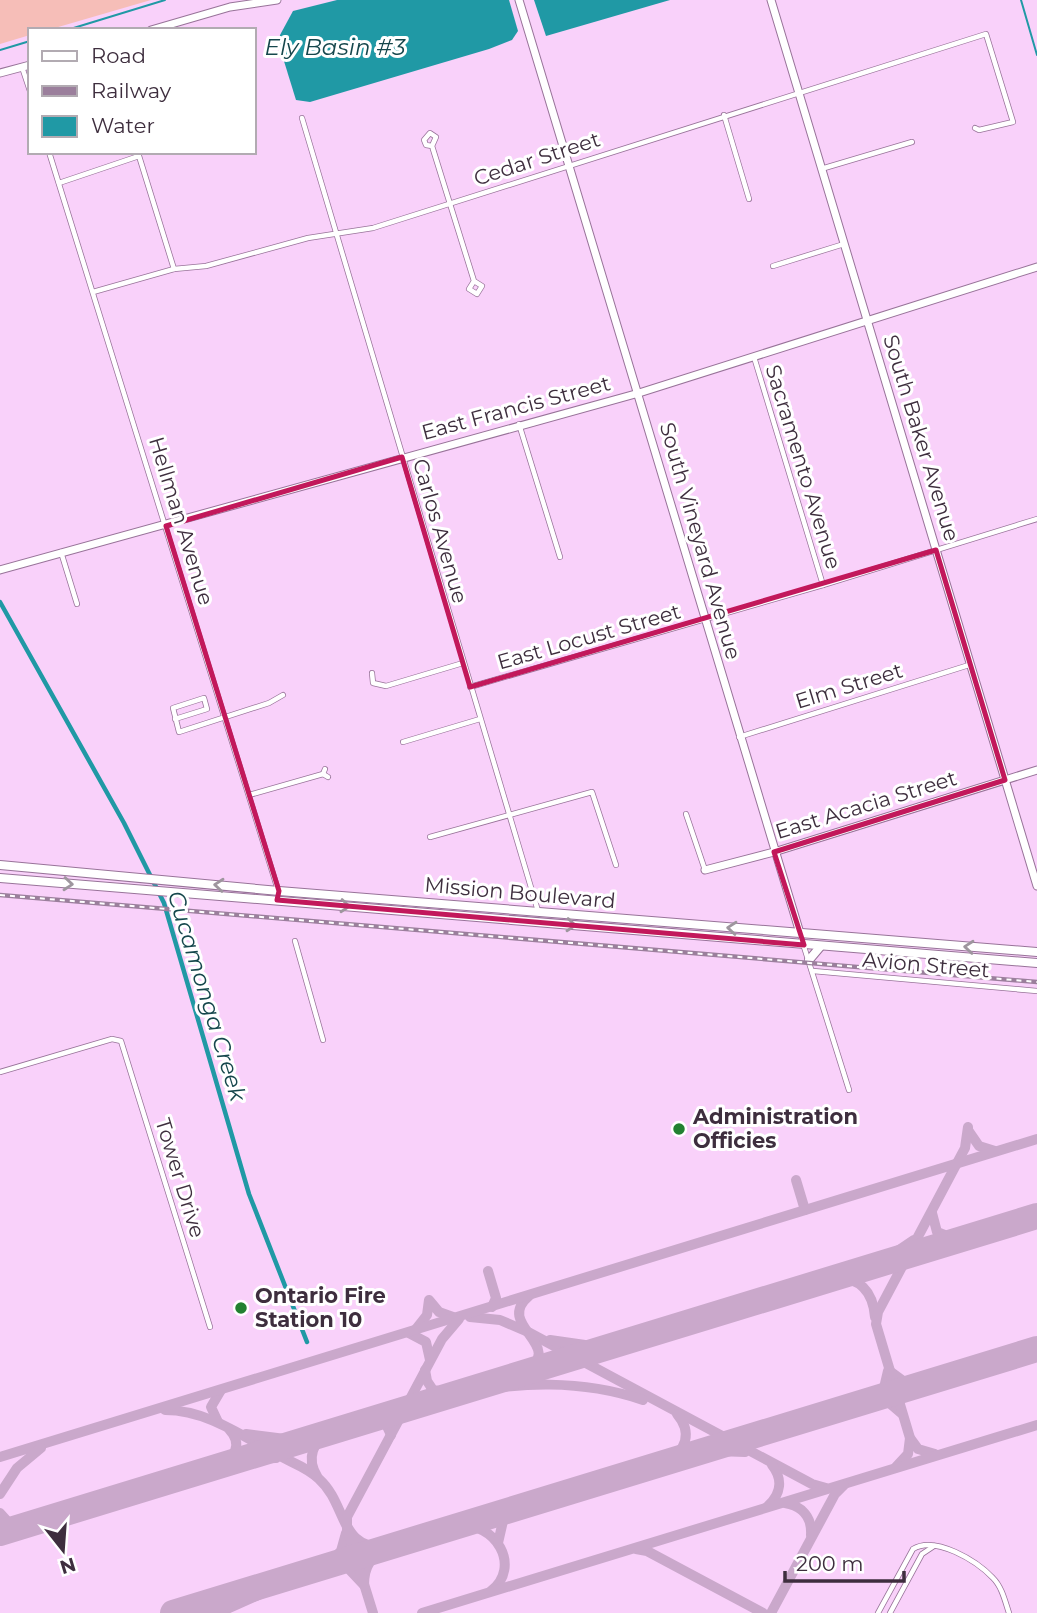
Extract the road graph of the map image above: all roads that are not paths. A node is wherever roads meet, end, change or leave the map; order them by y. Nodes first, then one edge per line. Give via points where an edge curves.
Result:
1 (277, 0) edge
2 (519, 0) edge
3 (771, 0) edge
4 (158, 28) edge
5 (26, 66) edge
6 (0, 73) edge
7 (797, 92) junction
8 (724, 115) junction
9 (302, 118) dead end
10 (975, 128) dead end
11 (912, 142) dead end
12 (432, 146) dead end
13 (50, 154) edge
14 (569, 165) junction
15 (821, 169) junction
16 (59, 183) junction
17 (749, 199) dead end
18 (449, 204) junction
19 (335, 235) junction
20 (844, 244) junction
21 (773, 267) dead end
22 (1037, 267) edge
23 (174, 269) junction
24 (474, 281) dead end
25 (93, 292) junction
26 (868, 322) junction
27 (754, 357) junction
28 (639, 393) junction
29 (519, 424) junction
30 (402, 457) junction
31 (1037, 519) edge
32 (166, 526) junction
33 (936, 550) junction
34 (61, 551) junction
35 (560, 557) dead end
36 (0, 570) edge
37 (823, 585) junction
38 (77, 604) dead end
39 (704, 620) junction
40 (463, 663) junction
41 (969, 665) junction
42 (372, 673) dead end
43 (470, 687) junction
44 (282, 695) dead end
45 (224, 716) junction
46 (176, 719) junction
47 (480, 719) junction
48 (739, 737) junction
49 (403, 742) dead end
50 (1037, 770) edge
51 (325, 774) dead end
52 (1005, 780) junction
53 (249, 795) junction
54 (686, 814) dead end
55 (509, 815) junction
56 (430, 837) dead end
57 (774, 852) junction
58 (0, 865) edge
59 (616, 865) dead end
60 (705, 870) joint
61 (0, 878) edge
62 (1037, 886) edge
63 (278, 896) junction
64 (538, 912) junction
65 (800, 933) junction
66 (295, 941) dead end
67 (804, 945) junction
68 (823, 946) junction
69 (1037, 952) edge
70 (809, 960) junction
71 (1037, 963) edge
72 (813, 971) junction
73 (1037, 991) edge
74 (323, 1040) dead end
75 (0, 1072) edge
76 (849, 1090) dead end
77 (210, 1327) dead end
78 (939, 1545) junction
79 (878, 1613) edge
80 (890, 1613) edge
81 (1009, 1613) edge

1 - 4 street via 230,7
2 - 14 street, South Vineyard Avenue
3 - 7 street, South Baker Avenue
5 - 6 street
7 - 8 street, Cedar Street
7 - 10 street, Cedar Street via 986,34 1013,122
7 - 15 street, South Baker Avenue
8 - 14 street, Cedar Street
8 - 17 street
9 - 19 street, Carlos Avenue
11 - 15 street
12 - 18 street
13 - 16 street, Hellman Avenue
14 - 18 street, Cedar Street
14 - 28 street, South Vineyard Avenue
15 - 20 street, South Baker Avenue
16 - 23 street via 139,156
16 - 25 street, Hellman Avenue
18 - 19 street, Cedar Street
18 - 24 street
19 - 23 street, Cedar Street via 283,243 206,266
19 - 30 street, Carlos Avenue
20 - 21 street
20 - 26 street, South Baker Avenue
22 - 26 street, East Francis Street
23 - 25 street, Cedar Street
25 - 32 street, Hellman Avenue
26 - 27 street, East Francis Street
26 - 33 street, South Baker Avenue
27 - 28 street, East Francis Street
27 - 37 street, Sacramento Avenue
28 - 29 street, East Francis Street
28 - 39 street, South Vineyard Avenue
29 - 30 street, East Francis Street
29 - 35 street
30 - 32 street, East Francis Street
30 - 40 street, Carlos Avenue
31 - 33 street, East Locust Street
32 - 34 street, East Francis Street
32 - 45 street, Hellman Avenue
33 - 37 street, East Locust Street
33 - 41 street, South Baker Avenue
34 - 36 street, East Francis Street
34 - 38 street
37 - 39 street, East Locust Street
39 - 43 street, East Locust Street
39 - 48 street, South Vineyard Avenue
40 - 42 street via 386,686 373,683
40 - 43 street, Carlos Avenue
41 - 48 street, Elm Street
41 - 52 street, South Baker Avenue
43 - 47 street, Carlos Avenue
44 - 45 street
45 - 46 street via 179,732
45 - 53 street, Hellman Avenue
46 - 46 street via 173,708 204,698 207,709
47 - 49 street
47 - 55 street, Carlos Avenue
48 - 57 street, South Vineyard Avenue
50 - 52 street, East Acacia Street
51 - 53 street
52 - 57 street, East Acacia Street
52 - 62 street, South Baker Avenue
53 - 63 street, Hellman Avenue
54 - 60 street
55 - 56 street
55 - 59 street via 592,792
55 - 64 street, Carlos Avenue
57 - 60 street, East Acacia Street
57 - 65 street, South Vineyard Avenue
63 -> 58 main road, Mission Boulevard
61 -> 63 main road, Mission Boulevard
63 - 64 main road, Mission Boulevard
63 -> 67 main road, Mission Boulevard
65 -> 64 main road, Mission Boulevard
65 - 67 street, South Vineyard Avenue
69 -> 65 main road, Mission Boulevard
66 - 74 street
67 - 68 main road, Mission Boulevard
67 - 70 street, South Vineyard Avenue
68 - 70 main road
68 - 71 main road, Mission Boulevard
70 - 72 street, South Vineyard Avenue
72 - 73 street, Avion Street
72 - 76 street, South Vineyard Avenue
75 - 77 street, Tower Drive via 119,1039
78 - 79 street via 913,1549
78 - 80 street via 922,1554
78 - 81 street via 993,1577

